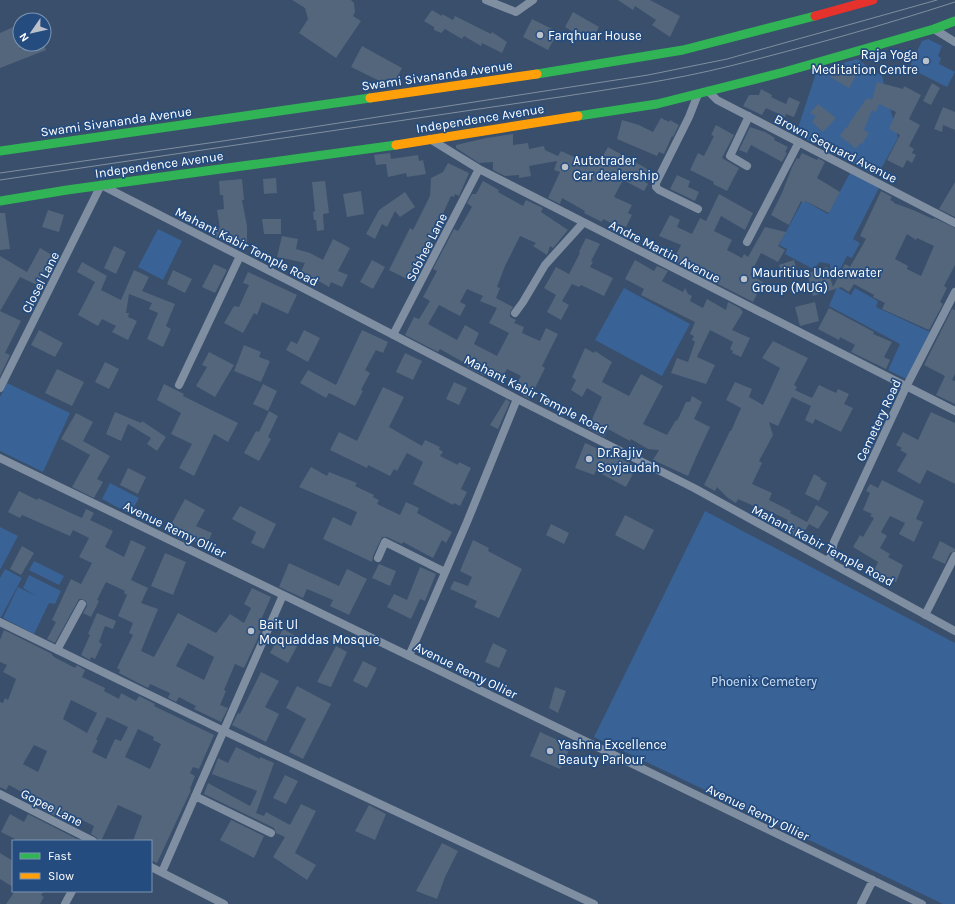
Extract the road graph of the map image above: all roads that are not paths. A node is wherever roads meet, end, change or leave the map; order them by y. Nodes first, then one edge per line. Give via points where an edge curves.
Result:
1 (486, 0) edge
2 (533, 0) edge
3 (873, 0) edge
4 (955, 21) edge
5 (934, 28) junction
6 (955, 42) edge
7 (708, 92) junction
8 (698, 94) junction
9 (749, 116) junction
10 (430, 139) junction
11 (799, 142) junction
12 (0, 151) edge
13 (747, 166) dead end
14 (479, 169) junction
15 (102, 185) junction
16 (0, 201) edge
17 (698, 209) dead end
18 (583, 223) junction
19 (955, 223) edge
20 (747, 242) dead end
21 (240, 256) junction
22 (955, 292) edge
23 (515, 313) dead end
24 (394, 335) junction
25 (179, 385) dead end
26 (906, 387) junction
27 (0, 388) edge
28 (516, 399) junction
29 (955, 411) edge
30 (0, 458) edge
31 (955, 556) edge
32 (378, 558) dead end
33 (829, 562) junction
34 (445, 572) junction
35 (283, 596) junction
36 (82, 604) dead end
37 (925, 614) junction
38 (0, 622) edge
39 (955, 631) edge
40 (57, 650) junction
41 (409, 656) junction
42 (224, 731) junction
43 (0, 794) edge
44 (195, 796) junction
45 (271, 833) dead end
46 (91, 840) edge
47 (152, 867) edge
48 (162, 872) junction
49 (873, 880) junction
50 (71, 892) edge
51 (65, 904) edge
52 (223, 904) edge
53 (594, 904) edge
54 (861, 904) edge
55 (922, 904) edge

1 - 2 street via 516,12
3 - 12 street, Swami Sivananda Avenue via 683,50 539,74
4 - 5 street, Independence Avenue
5 - 6 street
5 - 7 street, Independence Avenue
7 - 8 street, Independence Avenue
7 - 9 street, Brown Sequard Avenue via 717,100
8 - 10 street, Independence Avenue via 657,104
8 - 17 street via 656,183 659,190
9 - 11 street, Brown Sequard Avenue
9 - 13 street via 730,156
10 - 14 street, Andre Martin Avenue
10 - 15 street, Independence Avenue
11 - 19 street, Brown Sequard Avenue
11 - 20 street
14 - 18 street, Andre Martin Avenue
14 - 24 street, Sobhee Lane
15 - 16 street, Independence Avenue
15 - 21 street, Mahant Kabir Temple Road
15 - 27 street, Closel Lane
18 - 23 street via 545,265
18 - 26 street, Andre Martin Avenue
21 - 24 street, Mahant Kabir Temple Road
21 - 25 street
22 - 26 street, Cemetery Road
24 - 28 street, Mahant Kabir Temple Road
26 - 29 street, Andre Martin Avenue
26 - 33 street, Cemetery Road via 834,542
28 - 33 street, Mahant Kabir Temple Road via 694,488
28 - 34 street
30 - 35 street, Avenue Remy Ollier
31 - 37 street
32 - 34 street via 385,542
33 - 37 street, Mahant Kabir Temple Road
34 - 41 street
35 - 41 street, Avenue Remy Ollier
35 - 42 street
36 - 40 street
37 - 39 street, Mahant Kabir Temple Road
38 - 40 street
40 - 42 street
41 - 49 street, Avenue Remy Ollier
42 - 44 street
42 - 53 street
43 - 46 street, Gopee Lane
44 - 45 street
44 - 48 street
47 - 48 street
48 - 52 street
49 - 54 street
49 - 55 street, Avenue Remy Ollier
50 - 51 street

